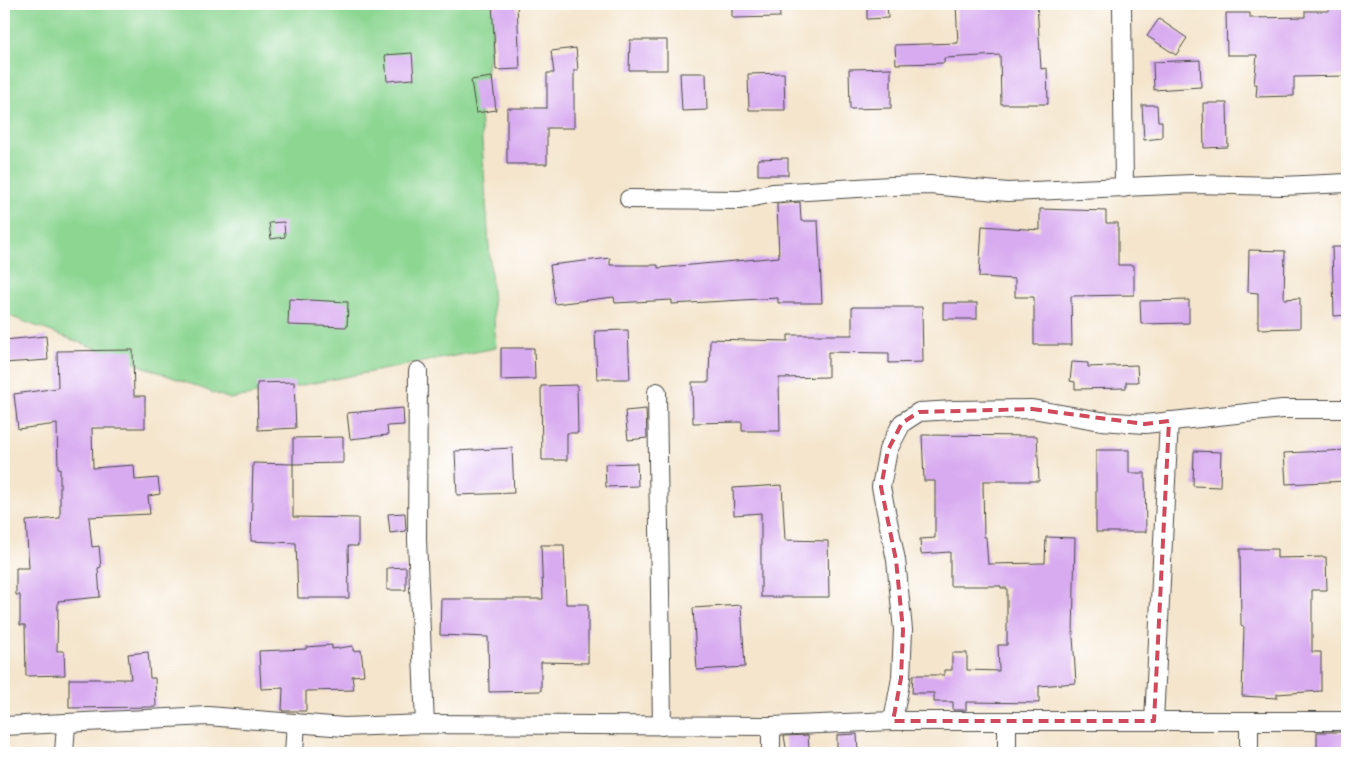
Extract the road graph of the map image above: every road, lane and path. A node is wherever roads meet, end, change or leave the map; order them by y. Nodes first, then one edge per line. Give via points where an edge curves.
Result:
1 (1122, 4) edge
2 (1347, 183) edge
3 (1124, 188) junction
4 (630, 198) dead end
5 (418, 370) dead end
6 (657, 392) dead end
7 (1347, 409) edge
8 (1169, 421) junction
9 (1249, 720) junction
10 (893, 721) junction
11 (1154, 721) junction
12 (1347, 721) edge
13 (1007, 722) junction
14 (296, 723) junction
15 (425, 724) junction
16 (66, 725) junction
17 (4, 726) edge
18 (662, 726) junction
19 (770, 726) junction
20 (64, 753) edge
21 (294, 753) edge
22 (771, 753) edge
23 (1007, 753) edge
24 (1249, 753) edge

1 - 3 street
2 - 3 street
3 - 4 street via 1008,192 930,185 773,193 740,200
5 - 15 street via 417,540
6 - 18 street
7 - 8 street via 1282,409
8 - 10 street via 1101,421 1032,409 919,412 902,423 888,450 882,486 896,560 903,630 901,678
8 - 11 street
9 - 11 street
9 - 12 street
9 - 24 street
10 - 13 street
10 - 19 street
11 - 13 street
13 - 23 street
14 - 15 street via 344,727
14 - 16 street via 208,716
14 - 21 street
15 - 18 street
16 - 17 street
16 - 20 street
18 - 19 street
19 - 22 street

